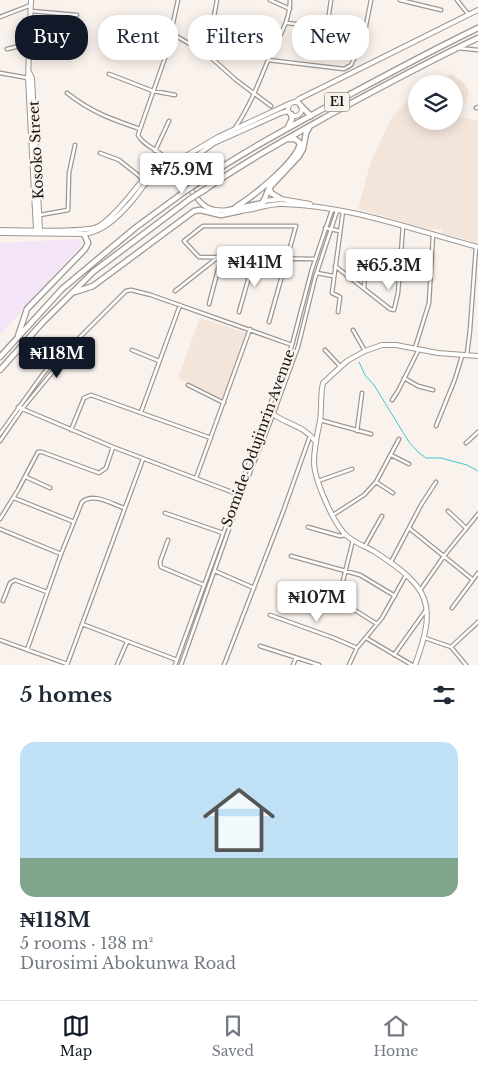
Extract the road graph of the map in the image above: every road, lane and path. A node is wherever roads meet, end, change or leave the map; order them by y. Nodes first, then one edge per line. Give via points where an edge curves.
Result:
1 (178, 0) edge
2 (217, 0) edge
3 (270, 0) edge
4 (290, 0) edge
5 (332, 0) edge
6 (371, 0) edge
7 (400, 0) edge
8 (457, 0) edge
9 (410, 1) edge
10 (31, 2) edge
11 (290, 9) junction
12 (441, 10) dead end
13 (478, 10) edge
14 (30, 11) junction
15 (468, 14) junction
16 (30, 15) edge
17 (76, 15) dead end
18 (175, 15) edge
19 (214, 15) edge
20 (329, 15) edge
21 (368, 15) edge
22 (0, 16) edge
23 (287, 23) junction
24 (292, 24) edge
25 (478, 28) edge
26 (282, 32) edge
27 (478, 38) edge
28 (15, 47) edge
29 (456, 48) junction
30 (8, 49) dead end
31 (478, 50) edge
32 (28, 60) edge
33 (164, 60) edge
34 (213, 60) edge
35 (268, 60) joint
36 (353, 60) edge
37 (28, 70) junction
38 (0, 72) edge
39 (109, 74) dead end
40 (28, 78) junction
41 (153, 91) junction
42 (66, 93) dead end
43 (255, 94) junction
44 (175, 95) dead end
45 (291, 103) junction
46 (299, 104) junction
47 (271, 106) dead end
48 (290, 113) junction
49 (311, 116) junction
50 (169, 121) dead end
51 (313, 124) junction
52 (288, 127) junction
53 (140, 129) junction
54 (234, 129) junction
55 (279, 144) junction
56 (75, 145) dead end
57 (155, 151) junction
58 (100, 153) dead end
59 (176, 159) junction
60 (167, 160) junction
61 (181, 168) junction
62 (167, 173) junction
63 (173, 174) junction
64 (183, 178) junction
65 (143, 179) junction
66 (35, 183) junction
67 (271, 186) junction
68 (281, 199) junction
69 (264, 200) junction
70 (198, 201) junction
71 (236, 207) junction
72 (318, 207) junction
73 (332, 208) junction
74 (229, 210) junction
75 (340, 210) junction
76 (240, 211) junction
77 (39, 215) junction
78 (403, 226) junction
79 (325, 228) junction
80 (331, 229) junction
81 (38, 230) junction
82 (0, 231) edge
83 (340, 231) junction
84 (84, 234) junction
85 (433, 235) junction
86 (477, 247) edge
87 (217, 258) junction
88 (366, 258) dead end
89 (254, 259) junction
90 (315, 259) junction
91 (286, 260) junction
92 (335, 266) junction
93 (316, 273) junction
94 (334, 276) junction
95 (364, 288) junction
96 (175, 291) dead end
97 (72, 293) junction
98 (209, 304) dead end
99 (180, 305) junction
100 (239, 312) dead end
101 (338, 312) dead end
102 (269, 322) dead end
103 (250, 329) junction
104 (353, 330) dead end
105 (295, 333) junction
106 (301, 334) junction
107 (16, 341) junction
108 (292, 345) junction
109 (417, 349) junction
110 (132, 350) dead end
111 (325, 350) dead end
112 (365, 351) junction
113 (464, 356) junction
114 (478, 356) edge
115 (0, 357) edge
116 (159, 361) junction
117 (340, 366) junction
118 (0, 370) edge
119 (404, 378) junction
120 (188, 385) dead end
121 (433, 390) dead end
122 (362, 393) dead end
123 (392, 400) dead end
124 (224, 403) junction
125 (20, 408) junction
126 (268, 410) junction
127 (141, 412) junction
128 (273, 416) junction
129 (320, 420) junction
130 (436, 426) dead end
131 (70, 430) junction
132 (357, 431) junction
133 (478, 432) edge
134 (0, 434) edge
135 (310, 434) junction
136 (372, 434) dead end
137 (211, 438) junction
138 (399, 439) dead end
139 (0, 441) edge
140 (315, 442) junction
141 (466, 443) dead end
142 (113, 448) junction
143 (391, 454) junction
144 (143, 459) junction
145 (409, 464) dead end
146 (352, 469) dead end
147 (26, 477) junction
148 (196, 478) junction
149 (318, 481) junction
150 (376, 482) junction
151 (436, 482) dead end
152 (50, 488) dead end
153 (393, 493) dead end
154 (239, 495) junction
155 (14, 498) junction
156 (125, 508) junction
157 (448, 512) dead end
158 (165, 513) dead end
159 (478, 514) edge
160 (332, 516) junction
161 (382, 516) dead end
162 (0, 519) edge
163 (74, 522) junction
164 (308, 527) dead end
165 (409, 528) junction
166 (466, 528) junction
167 (0, 529) edge
168 (223, 533) junction
169 (346, 535) junction
170 (168, 540) dead end
171 (353, 540) junction
172 (365, 546) junction
173 (61, 554) junction
174 (291, 556) dead end
175 (444, 556) junction
176 (390, 563) junction
177 (345, 570) junction
178 (215, 571) junction
179 (478, 573) edge
180 (406, 575) junction
181 (472, 579) junction
182 (204, 585) junction
183 (281, 587) dead end
184 (254, 588) junction
185 (421, 589) junction
186 (47, 592) junction
187 (395, 596) junction
188 (3, 601) dead end
189 (338, 601) junction
190 (452, 608) dead end
191 (426, 610) junction
192 (270, 615) dead end
193 (478, 622) edge
194 (82, 624) junction
195 (377, 624) junction
196 (366, 638) junction
197 (425, 638) junction
198 (0, 640) edge
199 (127, 642) junction
200 (260, 646) dead end
201 (451, 647) junction
202 (357, 648) junction
203 (27, 650) junction
204 (394, 655) junction
205 (296, 658) junction
206 (177, 660) junction
207 (67, 664) edge
208 (117, 665) edge
209 (175, 665) edge
210 (181, 665) edge
211 (224, 665) edge
212 (293, 665) edge
213 (319, 665) edge
214 (349, 665) edge
215 (414, 665) edge
216 (466, 665) edge

1 - 18 street
2 - 19 street
3 - 11 street
4 - 11 street
5 - 20 street
6 - 21 street
7 - 9 street
8 - 15 street
9 - 12 street
10 - 14 street, Kosoko Street
10 - 22 street
11 - 23 street
13 - 15 street
14 - 16 street, Kosoko Street
14 - 17 street
15 - 46 street via 300,98
23 - 24 street
23 - 26 street
25 - 49 highway, E1
27 - 29 highway, E1
28 - 30 street
29 - 31 street
29 - 51 highway, E1
32 - 37 street, Kosoko Street
33 - 41 street
34 - 43 street
35 - 36 street via 346,69
35 - 43 street
37 - 40 street, Kosoko Street
37 - 66 street, Kosoko Street via 32,78
38 - 40 street
39 - 41 street
40 - 66 street, Kosoko Street
41 - 44 street
41 - 53 street
42 - 53 street via 99,115
43 - 47 street
43 - 54 street
45 - 46 street
45 - 48 street via 288,107
45 - 54 street
46 - 48 street via 299,114
46 - 49 highway
48 - 52 highway via 292,119
48 - 61 street via 280,113 214,143
49 - 52 highway, E1
50 - 57 street
51 - 55 highway, E1
51 - 67 highway via 299,156
52 - 107 highway, E1, bridge via 223,165 150,216 62,290
53 - 57 street via 139,138
54 - 59 street
55 - 71 highway via 292,138 300,142 296,153 279,172
55 - 97 highway, E1, bridge via 190,200 93,272
56 - 77 street via 69,173 68,210
57 - 60 street
58 - 65 street via 119,160
59 - 60 street
59 - 61 street
60 - 62 street via 164,167
60 - 65 street
61 - 63 street
61 - 64 street
62 - 63 street
62 - 84 street via 149,180 132,202 101,230
63 - 64 street
64 - 70 street
65 - 81 street via 96,227
66 - 77 street, Kosoko Street
66 - 81 street, Kosoko Street
67 - 68 highway via 271,194
67 - 69 highway
68 - 69 street
68 - 72 street
69 - 71 street
69 - 74 highway via 263,203
70 - 71 street via 212,208
70 - 74 street via 210,210
72 - 73 street
72 - 76 street via 274,204
73 - 75 street
73 - 79 street, Somide Odujinrin Avenue
74 - 76 street
75 - 78 street
75 - 80 street
75 - 83 street
76 - 97 highway via 221,215 194,211 93,286
77 - 81 street, Kosoko Street
78 - 85 street
78 - 95 street via 394,310
79 - 80 street
79 - 90 street, Somide Odujinrin Avenue
80 - 83 street
80 - 93 street
81 - 82 street
82 - 84 street
83 - 92 street
84 - 107 highway via 88,243 85,249 27,309
85 - 86 street
85 - 109 street via 429,303
86 - 113 street via 470,330
87 - 89 street
87 - 91 street via 199,257 184,241 203,226 296,226
87 - 96 street
87 - 98 street via 220,262
88 - 95 street
89 - 91 street
89 - 100 street
90 - 91 street
90 - 105 street, Somide Odujinrin Avenue
91 - 102 street
92 - 94 street
92 - 95 street
93 - 94 street
93 - 106 street
94 - 101 street via 332,293 340,297
97 - 118 highway, E1
99 - 103 street
99 - 116 street
99 - 125 street via 140,292 126,291 76,341
103 - 108 street
103 - 124 street
104 - 112 street
105 - 106 street
105 - 108 street, Somide Odujinrin Avenue
106 - 128 street
107 - 115 highway, E1
108 - 126 street, Somide Odujinrin Avenue
109 - 112 street via 387,345
109 - 113 street
109 - 119 street
110 - 116 street
111 - 117 street
112 - 117 street
113 - 114 street
113 - 130 street
116 - 127 street
117 - 129 street via 322,383
119 - 121 street
119 - 123 street
120 - 124 street
122 - 132 street
124 - 137 street
125 - 131 street
125 - 134 street
125 - 139 street
126 - 128 street
126 - 154 street, Somide Odujinrin Avenue
127 - 131 street via 89,395 84,398
127 - 137 street
128 - 135 street
128 - 154 street
129 - 132 street
129 - 140 street
131 - 142 street
132 - 136 street
133 - 141 street
135 - 140 street
135 - 184 street
137 - 148 street
138 - 143 street
140 - 149 street via 314,467
142 - 144 street
142 - 147 street via 106,468 99,473 40,452 36,454
143 - 145 street
143 - 150 street
144 - 148 street
144 - 156 street
146 - 149 street
147 - 152 street
147 - 155 street
148 - 154 street
149 - 160 street
150 - 153 street
150 - 160 street via 364,495
151 - 165 street
154 - 168 street, Somide Odujinrin Avenue
154 - 178 street
155 - 162 street
155 - 163 street
156 - 163 street via 89,498 82,502
156 - 194 street
157 - 166 street
158 - 168 street
159 - 166 street
160 - 169 street
161 - 172 street
163 - 173 street
164 - 169 street
165 - 175 street
165 - 176 street
166 - 175 street
167 - 173 street
168 - 182 street, Somide Odujinrin Avenue
169 - 171 street
170 - 182 street via 161,567
171 - 172 street
171 - 177 street
172 - 176 street
173 - 186 street
174 - 177 street
175 - 181 street
175 - 185 street
176 - 180 street
177 - 187 street
177 - 189 street
178 - 184 street
178 - 210 street
179 - 181 street
180 - 185 street
180 - 187 street
181 - 190 street
182 - 206 street, Somide Odujinrin Avenue
183 - 189 street
184 - 211 street
185 - 191 street
186 - 188 street via 15,580 10,583
186 - 203 street
187 - 195 street
189 - 195 street
191 - 197 street
191 - 204 street
192 - 202 street
193 - 201 street
194 - 199 street
194 - 207 street
195 - 196 street
196 - 202 street
196 - 204 street
197 - 201 street
197 - 215 street
198 - 203 street
199 - 206 street
199 - 208 street
200 - 205 street
201 - 216 street
202 - 214 street
203 - 207 street
204 - 215 street
205 - 212 street
205 - 213 street
206 - 209 street, Somide Odujinrin Avenue

